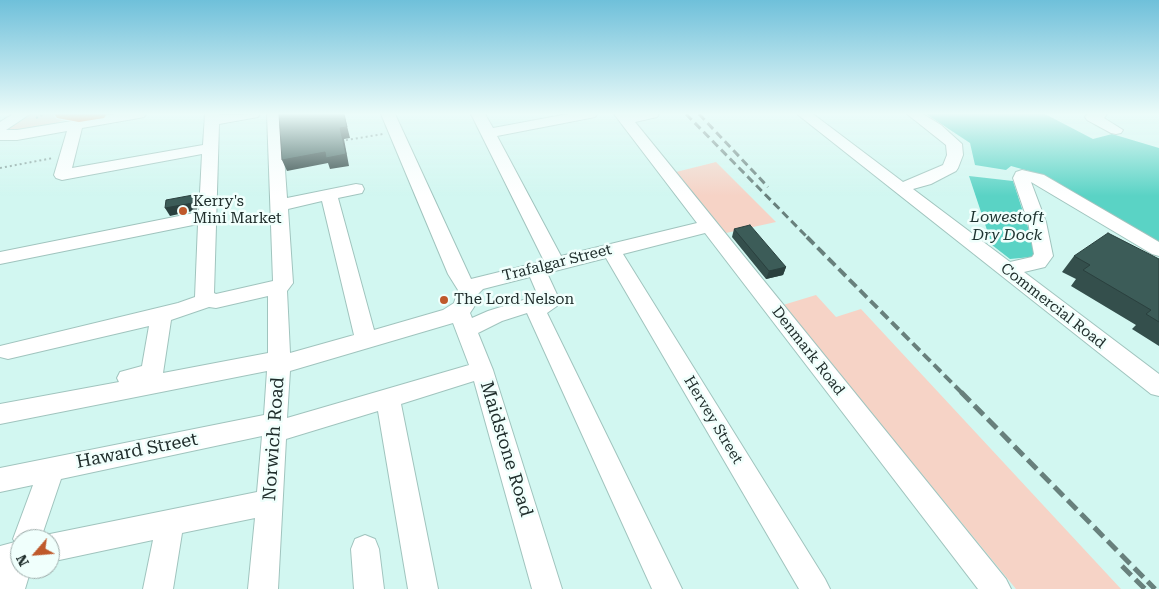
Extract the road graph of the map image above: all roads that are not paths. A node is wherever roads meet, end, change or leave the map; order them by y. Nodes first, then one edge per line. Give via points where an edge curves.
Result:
1 (71, 141) edge
2 (211, 141) edge
3 (276, 141) edge
4 (399, 141) edge
5 (492, 141) edge
6 (643, 141) edge
7 (840, 141) edge
8 (951, 141) edge
9 (211, 148) junction
10 (900, 188) junction
11 (356, 189) dead end
12 (329, 194) junction
13 (279, 204) junction
14 (208, 216) junction
15 (710, 226) junction
16 (611, 250) junction
17 (1159, 250) edge
18 (0, 258) edge
19 (545, 266) junction
20 (1007, 270) junction
21 (276, 290) junction
22 (208, 300) junction
23 (465, 310) junction
24 (536, 310) junction
25 (161, 315) junction
26 (366, 339) junction
27 (8, 351) dead end
28 (279, 363) junction
29 (185, 367) dead end
30 (482, 370) junction
31 (152, 374) junction
32 (107, 382) dead end
33 (1159, 388) edge
34 (388, 399) junction
35 (0, 414) edge
36 (274, 428) junction
37 (52, 468) junction
38 (0, 480) edge
39 (269, 502) junction
40 (170, 523) junction
41 (31, 529) edge
42 (60, 546) edge
43 (365, 549) dead end
44 (158, 589) edge
45 (263, 589) edge
46 (369, 589) edge
47 (423, 589) edge
48 (547, 589) edge
49 (667, 589) edge
50 (815, 589) edge
51 (996, 589) edge

1 - 9 street via 62,175
2 - 9 street
3 - 13 street
4 - 23 street, Maidstone Road via 458,274
5 - 19 street
6 - 15 street, Denmark Road
7 - 10 street, Commercial Road
8 - 10 street via 955,154 950,168
9 - 14 street
10 - 20 street, Commercial Road
11 - 12 street
12 - 13 street
12 - 26 street
13 - 21 street via 283,283
14 - 18 street
14 - 22 street via 204,295
15 - 16 street, Trafalgar Street
15 - 51 street, Denmark Road
16 - 19 street, Trafalgar Street
16 - 50 street, Hervey Street
17 - 20 street via 1038,178 1022,175 1044,256 1038,262
19 - 23 street, Trafalgar Street via 476,284
19 - 24 street via 550,301
20 - 33 street, Commercial Road
21 - 22 street
21 - 28 street, Norwich Road
22 - 25 street
23 - 24 street via 495,316 534,304
23 - 26 street, Trafalgar Street
23 - 30 street, Maidstone Road
24 - 49 street
25 - 27 street
25 - 31 street
26 - 28 street, Trafalgar Street
28 - 35 street, Trafalgar Street
28 - 36 street, Norwich Road
29 - 31 street
30 - 34 street, Haward Street
30 - 48 street, Maidstone Road
31 - 32 street
34 - 36 street, Haward Street
34 - 47 street
36 - 37 street, Haward Street
36 - 39 street, Norwich Road
37 - 38 street, Haward Street
37 - 41 street
39 - 40 street
39 - 45 street, Norwich Road
40 - 42 street
40 - 44 street
43 - 46 street

